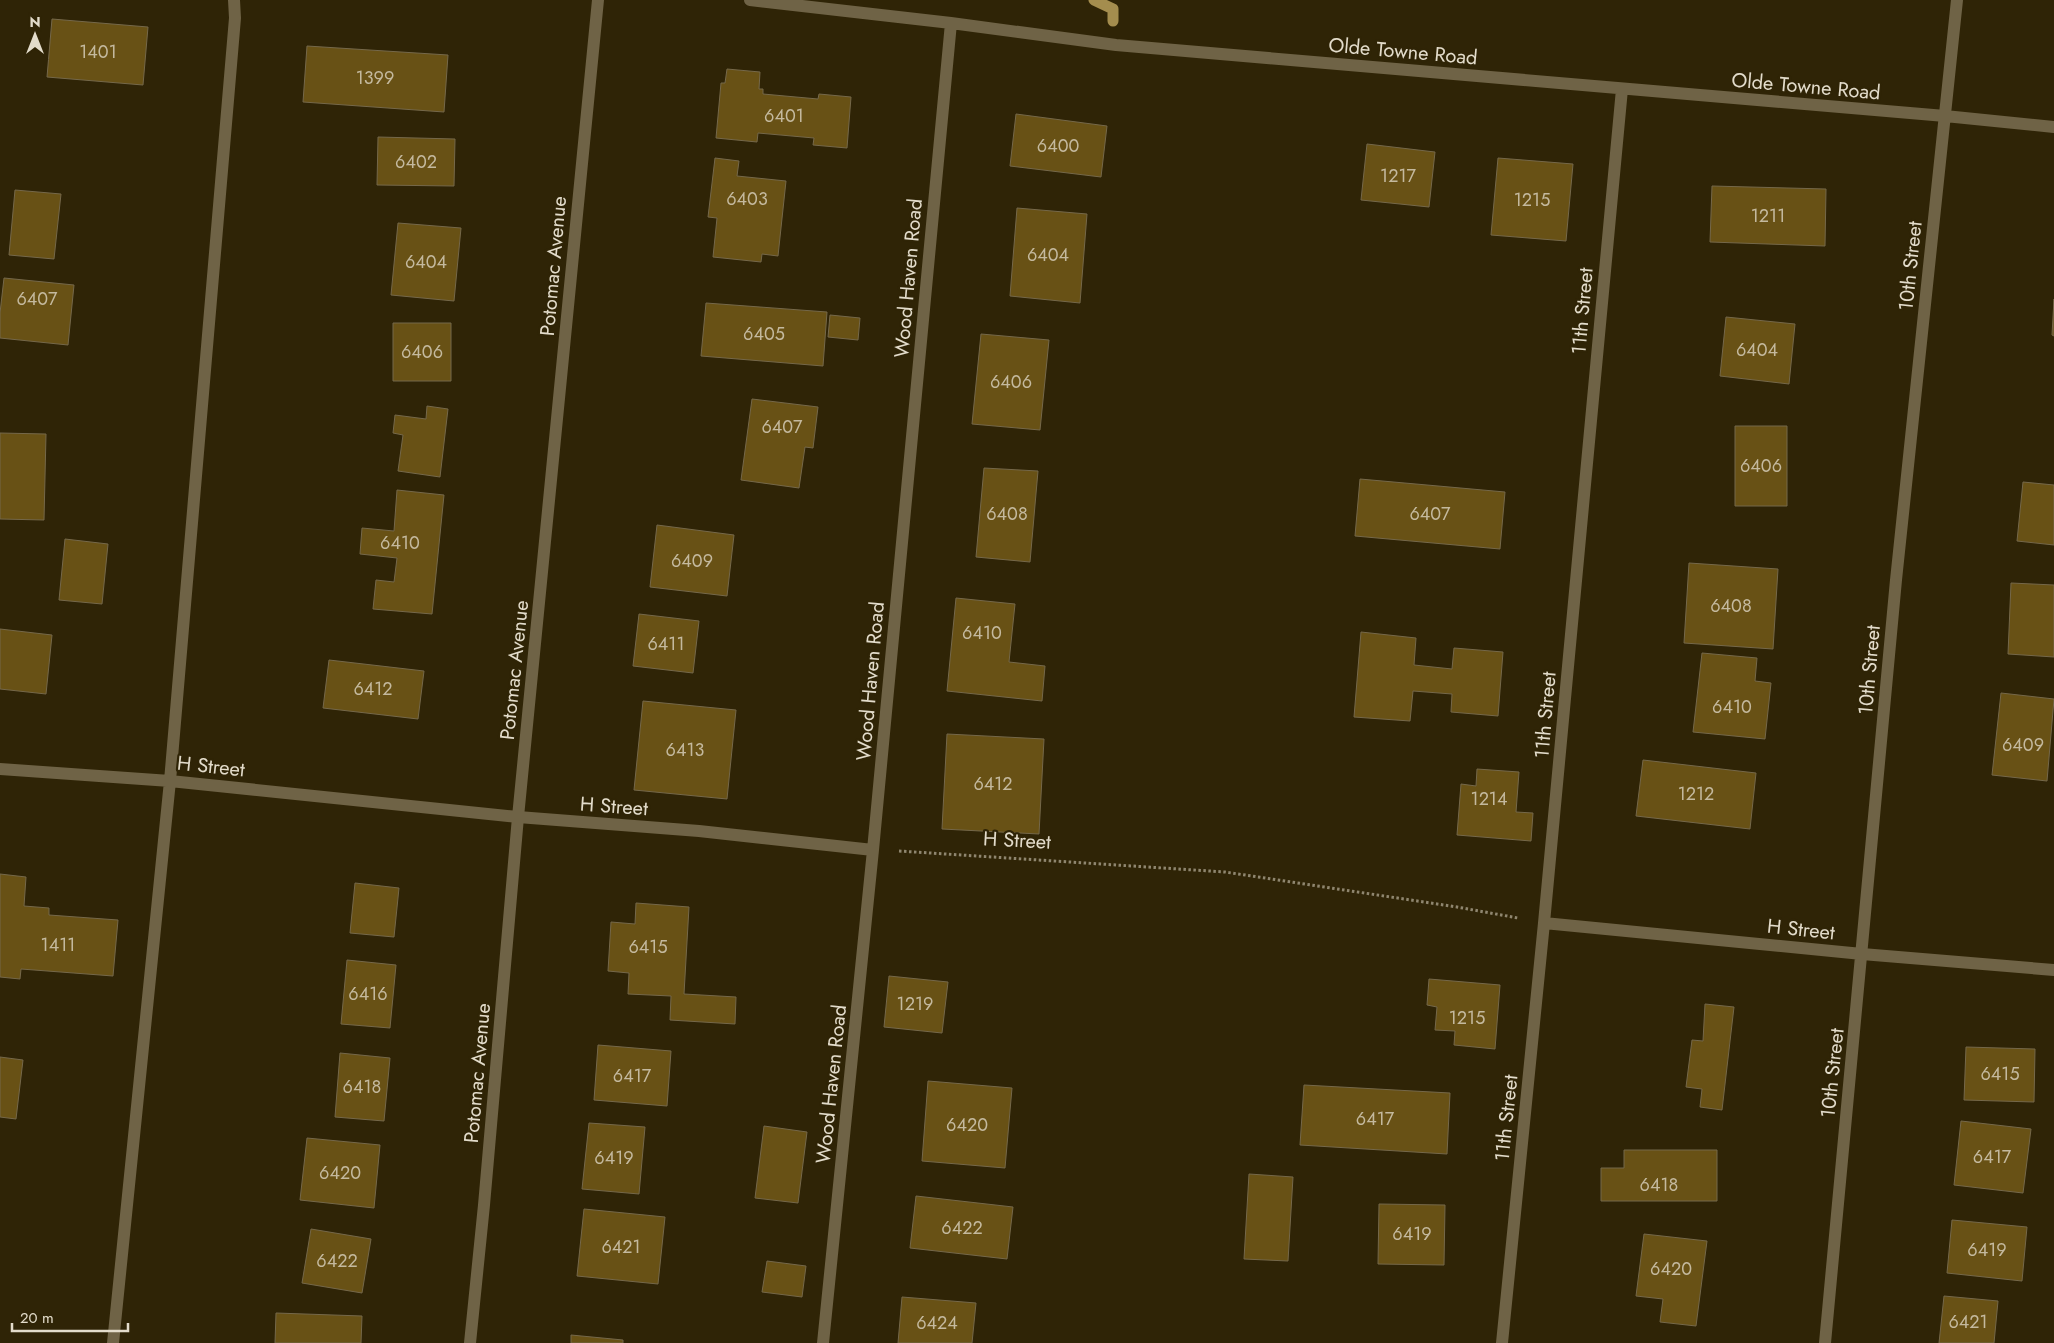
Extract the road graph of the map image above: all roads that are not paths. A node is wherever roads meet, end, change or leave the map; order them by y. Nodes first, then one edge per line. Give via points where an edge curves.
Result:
1 (234, 0) edge
2 (598, 0) edge
3 (750, 0) edge
4 (1957, 0) edge
5 (951, 23) junction
6 (1622, 89) junction
7 (1945, 116) junction
8 (2054, 128) edge
9 (0, 769) edge
10 (170, 781) junction
11 (518, 817) junction
12 (873, 850) junction
13 (1544, 923) junction
14 (1862, 954) junction
15 (2054, 970) edge
16 (113, 1343) edge
17 (470, 1343) edge
18 (823, 1343) edge
19 (1502, 1343) edge
20 (1825, 1343) edge

1 - 10 street
2 - 11 street, Potomac Avenue
3 - 5 street, Olde Towne Road
4 - 7 street, 10th Street
5 - 6 street, Olde Towne Road via 1116,45
5 - 12 street, Wood Haven Road
6 - 7 street, Olde Towne Road
6 - 13 street, 11th Street
7 - 8 street, Olde Towne Road
7 - 14 street, 10th Street via 1896,580
9 - 10 street, H Street
10 - 11 street, H Street
10 - 16 street
11 - 12 street, H Street via 700,831
11 - 17 street, Potomac Avenue
12 - 18 street, Wood Haven Road
13 - 14 street, H Street
13 - 19 street, 11th Street
14 - 15 street, H Street
14 - 20 street, 10th Street

